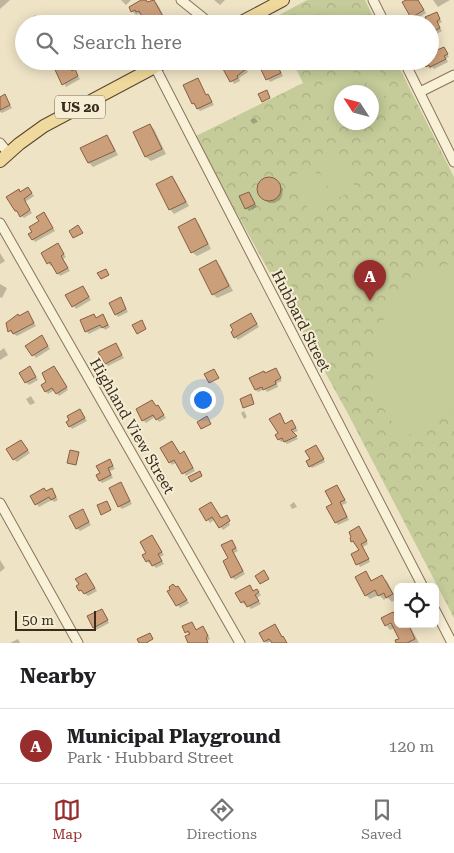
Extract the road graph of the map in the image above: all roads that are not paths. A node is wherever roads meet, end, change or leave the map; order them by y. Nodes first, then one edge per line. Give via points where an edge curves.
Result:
1 (181, 0) edge
2 (283, 0) edge
3 (373, 0) edge
4 (200, 15) edge
5 (255, 15) edge
6 (380, 15) edge
7 (150, 70) edge
8 (164, 70) edge
9 (409, 70) edge
10 (454, 75) edge
11 (420, 92) junction
12 (3, 152) edge
13 (454, 162) edge
14 (0, 223) edge
15 (0, 503) edge
16 (421, 583) edge
17 (439, 618) edge
18 (78, 643) edge
19 (240, 643) edge
20 (452, 643) edge

1 - 4 street
2 - 5 main road
3 - 6 street
7 - 12 main road, US 20 via 44,126
8 - 16 street, Hubbard Street
9 - 11 street
10 - 11 street
11 - 13 street
14 - 19 street, Highland View Street
15 - 18 street
17 - 20 street

